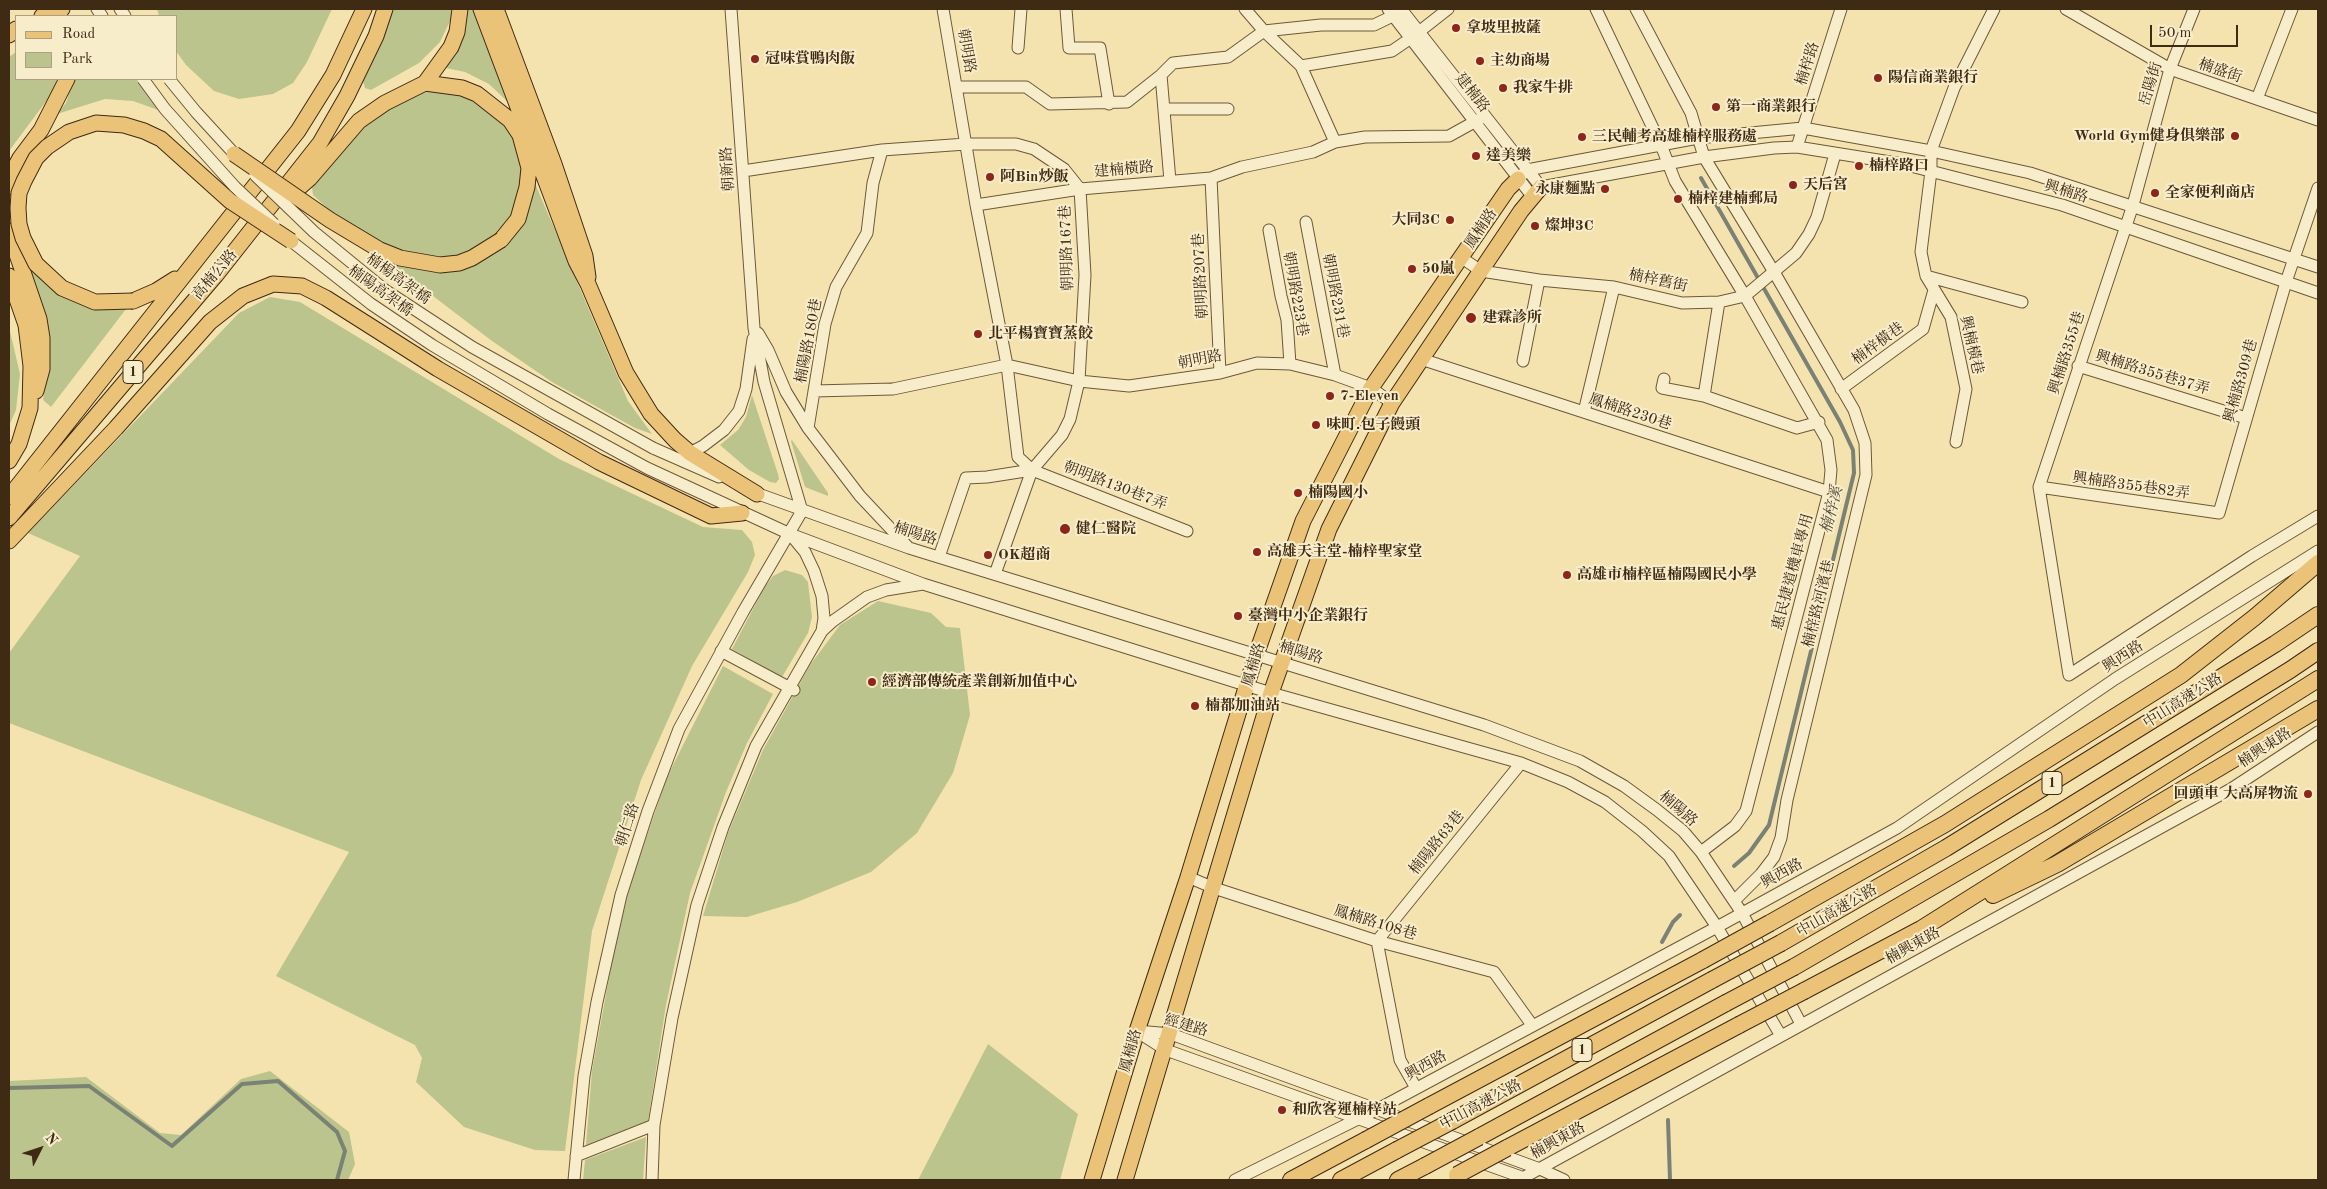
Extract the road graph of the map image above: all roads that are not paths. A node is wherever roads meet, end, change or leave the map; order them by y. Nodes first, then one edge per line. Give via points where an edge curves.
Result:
1 (62, 9) edge
2 (364, 9) edge
3 (386, 9) edge
4 (460, 9) edge
5 (481, 9) edge
6 (496, 9) edge
7 (731, 9) edge
8 (943, 9) edge
9 (1021, 9) edge
10 (1066, 9) edge
11 (1245, 9) edge
12 (1448, 9) edge
13 (1596, 9) edge
14 (1636, 9) edge
15 (1841, 9) edge
16 (1994, 9) edge
17 (2066, 9) edge
18 (2194, 9) edge
19 (2292, 9) edge
20 (1396, 11) edge
21 (45, 15) edge
22 (1264, 31) junction
23 (1415, 35) junction
24 (1018, 48) dead end
25 (1301, 66) junction
26 (2170, 69) junction
27 (1161, 76) junction
28 (67, 80) edge
29 (144, 80) edge
30 (170, 80) edge
31 (425, 83) junction
32 (957, 87) junction
33 (2257, 99) junction
34 (1109, 104) junction
35 (1228, 109) dead end
36 (1165, 110) junction
37 (1480, 119) junction
38 (2318, 120) edge
39 (1803, 128) junction
40 (1698, 138) junction
41 (1335, 142) junction
42 (966, 144) junction
43 (1661, 145) junction
44 (1797, 147) junction
45 (882, 150) junction
46 (1931, 151) junction
47 (234, 154) junction
48 (1835, 154) junction
49 (1704, 157) junction
50 (1670, 164) junction
51 (743, 171) junction
52 (1931, 171) junction
53 (1523, 175) junction
54 (1211, 178) junction
55 (1170, 181) junction
56 (9, 187) edge
57 (2318, 188) edge
58 (1080, 189) junction
59 (1537, 191) junction
60 (976, 205) junction
61 (2132, 205) junction
62 (1306, 222) dead end
63 (256, 225) junction
64 (2125, 227) junction
65 (1269, 230) dead end
66 (9, 232) edge
67 (291, 241) junction
68 (1462, 258) junction
69 (2293, 258) junction
70 (2318, 267) edge
71 (1481, 271) junction
72 (185, 273) junction
73 (1773, 273) junction
74 (9, 276) edge
75 (1926, 276) junction
76 (1539, 280) junction
77 (2286, 282) junction
78 (588, 284) junction
79 (1614, 287) junction
80 (1934, 290) junction
81 (2318, 293) edge
82 (1747, 294) junction
83 (1719, 302) junction
84 (2022, 302) dead end
85 (754, 328) junction
86 (1421, 359) junction
87 (1523, 361) dead end
88 (1290, 364) junction
89 (1007, 365) junction
90 (2078, 366) junction
91 (1220, 372) junction
92 (1335, 375) junction
93 (1664, 379) dead end
94 (1079, 381) junction
95 (1371, 388) junction
96 (1841, 389) junction
97 (814, 391) junction
98 (1704, 396) junction
99 (1392, 403) junction
100 (30, 408) junction
101 (1584, 412) junction
102 (2246, 418) junction
103 (1819, 422) junction
104 (808, 428) junction
105 (1956, 442) dead end
106 (684, 456) junction
107 (9, 461) edge
108 (1032, 470) junction
109 (2039, 488) junction
110 (1829, 492) junction
111 (757, 494) joint
112 (9, 498) edge
113 (802, 511) junction
114 (742, 513) junction
115 (2219, 513) joint
116 (2318, 516) edge
117 (9, 518) edge
118 (1186, 530) dead end
119 (790, 534) junction
120 (9, 541) edge
121 (909, 548) junction
122 (2318, 551) edge
123 (939, 557) junction
124 (2318, 563) edge
125 (995, 574) junction
126 (923, 584) junction
127 (2318, 615) edge
128 (822, 631) junction
129 (721, 651) junction
130 (2318, 651) edge
131 (1256, 655) junction
132 (1281, 663) junction
133 (2318, 679) edge
134 (1247, 685) junction
135 (791, 689) junction
136 (1272, 693) junction
137 (2318, 709) edge
138 (2318, 732) edge
139 (1521, 763) junction
140 (1701, 852) junction
141 (1188, 877) junction
142 (1214, 888) junction
143 (1734, 900) junction
144 (1742, 913) junction
145 (1717, 927) junction
146 (1921, 929) junction
147 (1376, 941) junction
148 (1802, 1024) junction
149 (1532, 1025) junction
150 (1137, 1031) junction
151 (1171, 1034) junction
152 (1780, 1036) junction
153 (1166, 1050) junction
154 (1416, 1088) junction
155 (1378, 1109) junction
156 (1358, 1119) junction
157 (654, 1125) junction
158 (576, 1156) junction
159 (1540, 1168) junction
160 (1452, 1178) edge
161 (1524, 1179) edge
162 (574, 1180) edge
163 (652, 1180) edge
164 (1092, 1180) edge
165 (1125, 1180) edge
166 (1236, 1180) edge
167 (1291, 1180) edge
168 (1341, 1180) edge
169 (1398, 1180) edge
170 (1564, 1180) edge

1 - 21 main road
2 - 72 main road, 高楠公路 / 1 via 333,75 298,131
3 - 63 main road, 高楠公路 / 1 via 347,96 320,143
4 - 31 main road via 451,47
5 - 78 main road via 576,261
6 - 78 main road via 585,256
7 - 51 street, 朝新路
8 - 32 street, 朝明路
9 - 24 street
10 - 34 street via 1069,48 1100,48
11 - 22 street
12 - 23 street
13 - 43 street, 惠民捷道機車專用
14 - 40 street, 楠梓路河濱巷 via 1691,113
15 - 39 street, 楠梓路
16 - 46 street via 1954,88
17 - 26 street, 楠盛街
18 - 26 street, 岳陽街
19 - 33 street
20 - 22 street via 1374,25 1321,25
20 - 23 street, 建楠路
22 - 25 street
22 - 27 street via 1228,57 1174,63
23 - 25 street via 1392,52
23 - 37 street, 建楠路
25 - 41 street
26 - 33 street, 楠盛街
26 - 61 street, 岳陽街
27 - 34 street via 1126,102
27 - 36 street
28 - 56 main road via 41,130 20,158
29 - 67 street, 楠陽高架橋, bridge via 165,109 235,187
30 - 47 street, 楠楊高架橋, bridge
31 - 47 main road, bridge via 462,88 477,94 510,120 520,135 529,168 518,219 501,240 459,263 440,265 400,258 380,250
31 - 63 main road via 385,103 360,121 310,178
32 - 34 street via 1026,87 1050,104
32 - 42 street, 朝明路
33 - 38 street, 楠盛街
35 - 36 street
36 - 55 street
37 - 41 street, 建楠橫路 via 1449,136
37 - 53 street, 建楠路
39 - 40 street
39 - 44 street, 楠梓路
39 - 46 street, 興楠路
40 - 43 street
40 - 49 street, 楠梓路河濱巷
41 - 54 street, 建楠橫路 via 1313,152 1242,167
42 - 45 street, 建楠橫路
42 - 58 street, 建楠橫路 via 1016,144 1034,149 1064,169
42 - 60 street, 朝明路
43 - 50 street, 惠民捷道機車專用
43 - 53 street
44 - 48 street, 興楠路
44 - 49 street
45 - 51 street, 建楠橫路
45 - 97 street, 楠陽路180巷 via 873,183 870,225 836,287 825,324
46 - 52 street, 興楠橫巷
46 - 61 street, 興楠路 via 2030,173
47 - 106 street, 楠楊高架橋, bridge via 314,232 385,290 472,347 653,448
48 - 52 street, 興楠路
48 - 73 street, 楠梓舊街 via 1818,216 1809,234 1796,253
49 - 50 street
49 - 73 street, 楠梓路河濱巷
50 - 59 street
50 - 82 street, 惠民捷道機車專用 via 1675,181
51 - 85 street, 朝新路
52 - 64 street, 興楠路 via 2062,205
52 - 75 street, 興楠橫巷 via 1921,252
53 - 59 street, 建楠路
53 - 68 main road, 鳳楠路 via 1505,194
54 - 55 street, 建楠橫路
54 - 91 street, 朝明路207巷
55 - 58 street, 建楠橫路
57 - 69 street, 興楠路309巷
58 - 60 street, 朝明路167巷
58 - 94 street, 朝明路167巷 via 1085,275
59 - 71 main road, 鳳楠路
60 - 89 street, 朝明路
61 - 64 street, 岳陽街
61 - 69 street, 興楠路
62 - 92 street, 朝明路231巷
63 - 117 main road, 高楠公路 / 1
64 - 77 street, 興楠路
64 - 90 street, 興楠路355巷
65 - 88 street, 朝明路223巷 via 1287,320
66 - 100 main road via 39,319 42,338 42,369
67 - 72 main road, bridge via 230,201 180,155 152,135 124,125 96,123 76,129 47,147 29,169 19,194 19,224 36,264 62,288 96,302 133,301
67 - 114 street, 楠陽高架橋 via 371,304 432,345 556,419 647,468
68 - 71 street
68 - 95 main road, 鳳楠路
69 - 70 street, 興楠路
69 - 77 street, 興楠路309巷
71 - 76 street, 楠梓舊街
71 - 86 main road, 鳳楠路
72 - 112 main road, 高楠公路 / 1
73 - 82 street, 楠梓舊街
73 - 96 street, 楠梓路河濱巷
74 - 100 main road via 30,345
75 - 80 street, 興楠橫巷
75 - 84 street
76 - 79 street, 楠梓舊街
76 - 87 street
77 - 81 street, 興楠路
77 - 102 street, 興楠路309巷
78 - 106 main road via 626,373
79 - 83 street, 楠梓舊街 via 1682,302
79 - 101 street
80 - 96 street, 楠梓橫巷 via 1923,329
80 - 105 street, 興楠橫巷 via 1951,317 1966,389
82 - 83 street, 楠梓舊街
82 - 103 street, 惠民捷道機車專用
83 - 98 street
85 - 104 street, 朝新路
85 - 106 street, 朝新路 via 746,389 732,423
85 - 113 street, 朝新路 via 769,399
86 - 99 main road, 鳳楠路
86 - 101 street, 鳳楠路230巷
88 - 91 street, 朝明路 via 1257,363
88 - 92 street, 朝明路
89 - 94 street, 朝明路
89 - 97 street, 朝明路 via 893,389
89 - 108 street via 1018,457
90 - 102 street, 興楠路355巷37弄
90 - 109 street, 興楠路355巷
91 - 94 street, 朝明路 via 1129,386
92 - 95 street, 朝明路
93 - 98 street via 1662,388
94 - 108 street, 朝明路167巷 via 1070,419 1062,435
95 - 99 street, 朝明路
95 - 131 main road, 鳳楠路 via 1303,521
96 - 143 street, 楠梓路河濱巷 via 1854,410 1865,443 1866,475 1787,800 1781,838 1774,857
97 - 104 street, 楠陽路180巷
98 - 103 street via 1797,428
99 - 132 main road, 鳳楠路 via 1329,529
100 - 107 main road via 19,444
101 - 110 street, 鳳楠路230巷
102 - 115 street, 興楠路309巷
103 - 110 street, 惠民捷道機車專用 via 1828,440
104 - 121 street, 朝新路 via 860,496
106 - 111 main road
108 - 118 street, 朝明路130巷7弄
108 - 123 street via 969,477 964,481
108 - 125 street
109 - 115 street, 興楠路355巷82弄
109 - 116 street via 2070,676
110 - 140 street, 惠民捷道機車專用 via 1746,811 1735,826
111 - 113 street, 楠陽路
113 - 119 street, 朝仁路
113 - 121 street, 楠陽路
114 - 119 street
114 - 120 main road via 711,516 608,466 438,369 326,298 302,286 273,284 242,296 210,322
119 - 126 street
119 - 128 street via 805,552 814,571 822,596
119 - 129 street, 朝仁路
121 - 123 street, 楠陽路
122 - 144 street, 興西路 via 2115,679 1897,828
123 - 125 street, 楠陽路
124 - 167 highway, bridge via 2181,675 1945,824 1703,960
125 - 131 street, 楠陽路
126 - 128 street via 886,590 867,597
126 - 134 street
127 - 168 highway, 中山高速公路 / 1, bridge via 1946,848 1781,943
128 - 135 street
129 - 135 street
129 - 158 street, 朝仁路 via 679,729 621,895 584,1076
130 - 169 highway, 中山高速公路 / 1, bridge via 2049,819 1794,966
131 - 132 street, 楠陽路
131 - 134 main road, 鳳楠路
132 - 136 main road, 鳳楠路
132 - 140 street, 楠陽路 via 1484,725 1580,760 1657,810 1683,831
133 - 146 highway
134 - 136 street
134 - 141 main road, 鳳楠路
135 - 157 street via 752,755 723,827 698,905 672,1018
136 - 139 street
136 - 142 main road, 鳳楠路
137 - 146 highway via 2057,864
138 - 148 street, 楠興東路 via 2230,789
139 - 145 street via 1568,782 1628,818 1669,856
139 - 147 street, 楠陽路63巷
140 - 143 street, 楠陽路
141 - 142 street, 鳳楠路108巷
141 - 150 main road, 鳳楠路
142 - 147 street, 鳳楠路108巷
142 - 151 main road, 鳳楠路
143 - 144 street, 楠陽路
144 - 145 street, 興西路
144 - 148 street, 楠陽路
145 - 149 street, 興西路
145 - 152 street
146 - 160 highway, bridge
147 - 149 street, 鳳楠路108巷 via 1494,972
147 - 154 street via 1400,1060
148 - 152 street, 楠興東路
149 - 154 street, 興西路
150 - 151 street, 經建路
150 - 153 street, 經建路
150 - 164 main road, 鳳楠路
151 - 153 main road, 鳳楠路
151 - 155 street, 經建路
152 - 159 street, 楠興東路
153 - 156 street, 經建路
153 - 165 main road, 鳳楠路
154 - 155 street, 興西路
155 - 156 street, 興西路
155 - 159 street, 經建路
156 - 161 street, 經建路
156 - 166 street, 興西路
157 - 158 street
157 - 163 street
158 - 162 street, 朝仁路
159 - 161 street, 楠興東路
159 - 170 street, 經建路

